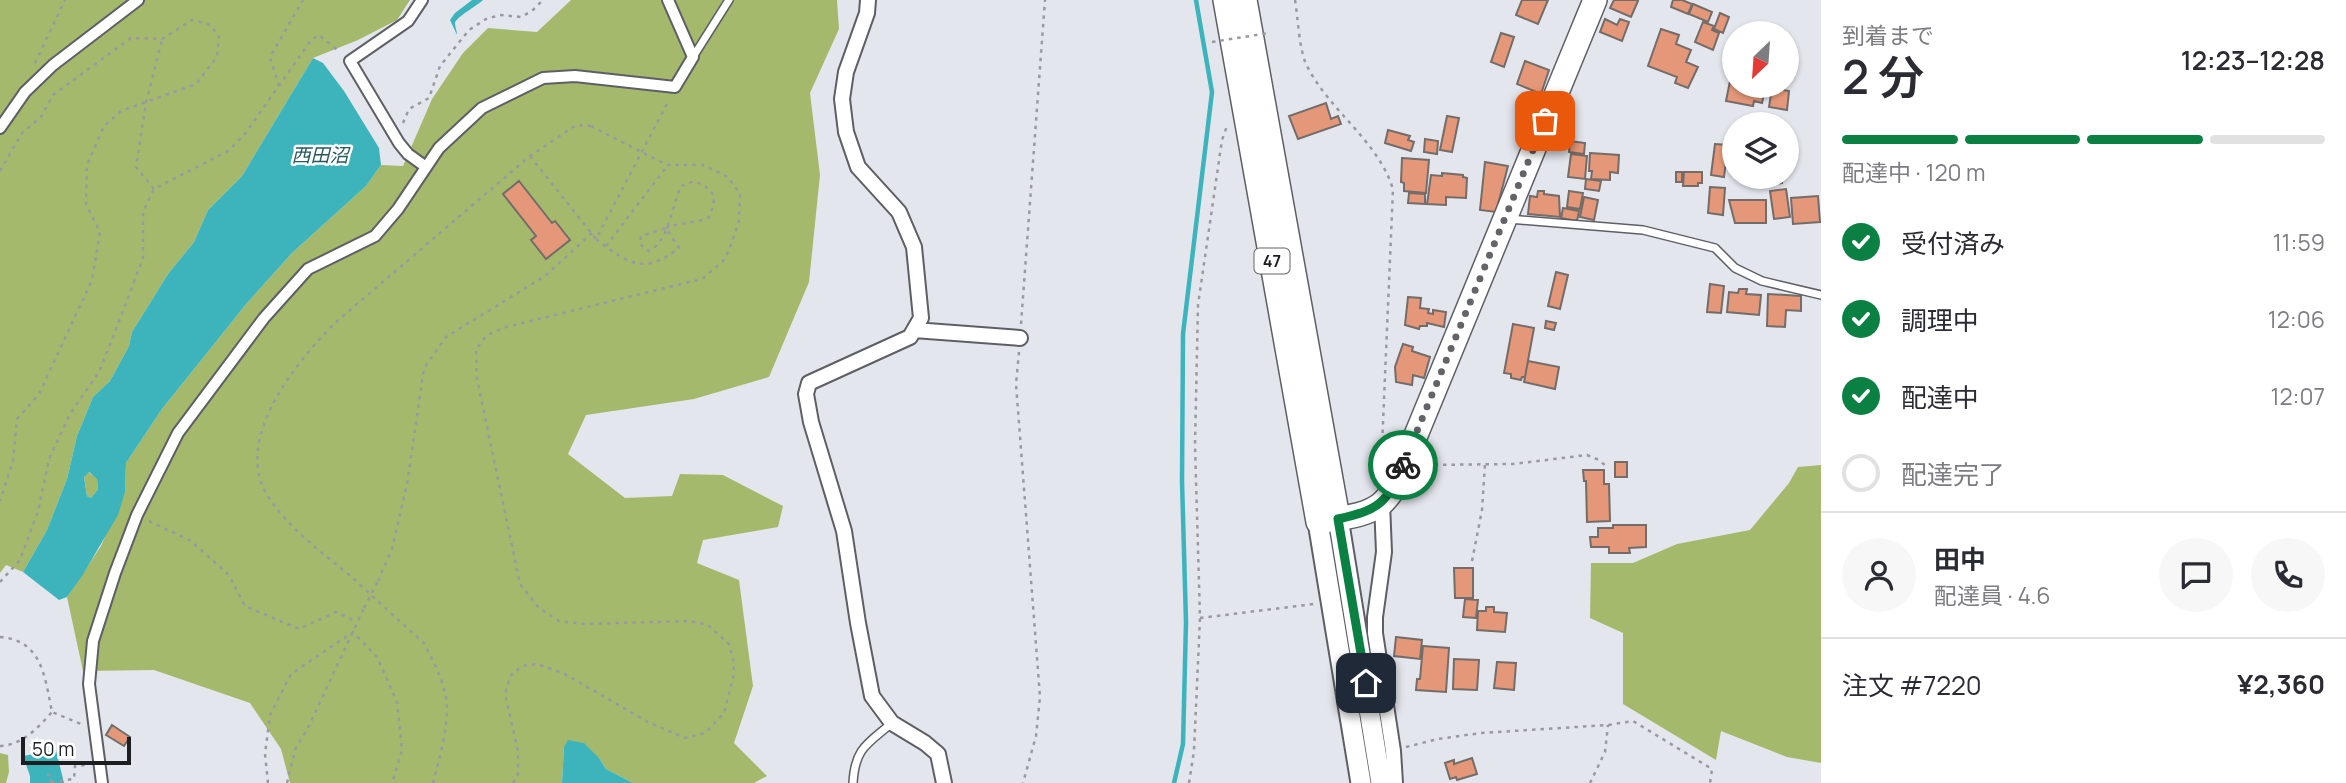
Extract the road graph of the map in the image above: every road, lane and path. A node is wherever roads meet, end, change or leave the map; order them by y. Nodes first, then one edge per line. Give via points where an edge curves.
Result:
1 (65, 0) edge
2 (138, 0) edge
3 (303, 0) edge
4 (422, 0) edge
5 (542, 0) edge
6 (668, 0) edge
7 (729, 0) edge
8 (868, 0) edge
9 (1045, 0) edge
10 (1224, 0) edge
11 (1245, 0) edge
12 (1295, 0) edge
13 (1595, 0) edge
14 (1269, 33) dead end
15 (162, 39) junction
16 (1212, 42) dead end
17 (693, 57) junction
18 (350, 61) junction
19 (279, 86) junction
20 (675, 87) junction
21 (25, 92) junction
22 (146, 103) junction
23 (1229, 120) dead end
24 (0, 128) edge
25 (396, 138) junction
26 (530, 156) junction
27 (668, 165) junction
28 (426, 167) junction
29 (0, 171) edge
30 (154, 189) junction
31 (1504, 219) junction
32 (666, 228) junction
33 (592, 233) junction
34 (596, 239) junction
35 (606, 246) junction
36 (1821, 295) edge
37 (914, 330) junction
38 (1020, 338) junction
39 (1405, 462) junction
40 (1485, 464) junction
41 (1607, 467) dead end
42 (0, 501) edge
43 (1382, 503) junction
44 (137, 514) junction
45 (1328, 520) junction
46 (1472, 561) dead end
47 (0, 582) edge
48 (1321, 604) dead end
49 (1200, 618) junction
50 (358, 622) junction
51 (353, 632) junction
52 (0, 637) edge
53 (52, 712) junction
54 (892, 723) junction
55 (1608, 725) junction
56 (94, 730) junction
57 (0, 746) edge
58 (1393, 751) junction
59 (99, 764) junction
60 (47, 775) dead end
61 (51, 782) edge
62 (102, 783) edge
63 (268, 783) edge
64 (287, 783) edge
65 (392, 783) edge
66 (433, 783) edge
67 (513, 783) edge
68 (853, 783) edge
69 (944, 783) edge
70 (1023, 783) edge
71 (1189, 783) edge
72 (1361, 783) edge
73 (1381, 783) edge
74 (1395, 783) edge
75 (1590, 783) edge
76 (1710, 783) edge

1 - 21 path
2 - 21 street via 52,65
3 - 19 path via 270,57
4 - 18 street via 408,21
5 - 25 path via 521,17 500,15 469,30 440,66 429,98 409,109
6 - 17 street
7 - 17 lane
8 - 37 street via 846,72 842,99 846,132 858,167 899,212 914,247 921,318
9 - 38 path
10 - 45 main road, 47
11 - 45 main road, 47
12 - 43 path via 1305,62 1330,102 1366,139 1387,170 1393,189 1380,448
13 - 31 main road
14 - 16 path, bridge
15 - 22 path
15 - 22 path via 192,20 208,24 219,35 217,57 196,84
15 - 29 path via 131,38 53,95
17 - 20 street
18 - 19 path via 319,35
18 - 25 street
19 - 30 path via 228,150
20 - 28 street via 575,76 543,78 482,108 439,148
20 - 34 path
21 - 24 street
22 - 30 path via 136,167
22 - 42 path via 121,111 104,126 87,165 86,204 100,232 92,280 39,394 17,419 13,461
23 - 49 path via 1222,140 1198,305 1195,445
25 - 28 street
26 - 27 path, bridge via 576,125 591,126
26 - 33 path
26 - 66 path via 317,341 274,404 263,425 259,450 259,474 267,494 287,520 423,642 432,659 447,709
27 - 35 path
27 - 67 path via 703,165 728,177 740,194 739,220 725,259 702,279 487,335 476,349 477,379 520,584 539,608 559,621 583,624 690,621 708,625 729,644 733,678 724,713 705,733 685,738 563,673 537,664 522,666 510,676 505,694 519,751
28 - 44 street via 374,236 308,270 264,318 178,433
30 - 47 path via 143,212 142,258 113,337 99,372 70,414 50,459 20,560
31 - 36 lane via 1643,230 1715,248 1735,268 1762,281
31 - 39 main road
32 - 32 path via 641,236 639,244 645,250 655,249
32 - 32 path via 681,186 694,181 714,195 709,217
32 - 35 path via 679,248 652,264 633,264
33 - 34 path
33 - 50 path, bridge via 545,276 446,337 424,368 392,549
34 - 35 path
37 - 38 street
37 - 54 street via 910,337 809,383 806,394 845,531 872,696
38 - 70 path via 1016,384 1040,697 1036,736
39 - 40 path
39 - 43 main road
40 - 41 path via 1587,455
40 - 46 path
43 - 45 main road
43 - 58 street via 1384,552 1375,633
44 - 50 path via 191,541 229,575 245,606 299,629 336,612
44 - 56 street via 93,641 89,684
45 - 72 main road
45 - 73 main road
48 - 49 path
49 - 71 path
50 - 51 path
51 - 63 path via 291,674 271,715 265,754
51 - 64 path via 296,747
51 - 65 path via 377,657 397,702 402,750
52 - 53 path via 28,647 42,665
53 - 56 path
53 - 57 path via 37,730 11,746
54 - 68 lane via 861,750 854,764
54 - 69 street via 938,754
55 - 58 path via 1481,733
55 - 75 path via 1605,752
55 - 76 path via 1633,721 1712,769
56 - 59 street
58 - 74 street
59 - 61 path via 75,766 74,779
59 - 62 street
60 - 61 path

